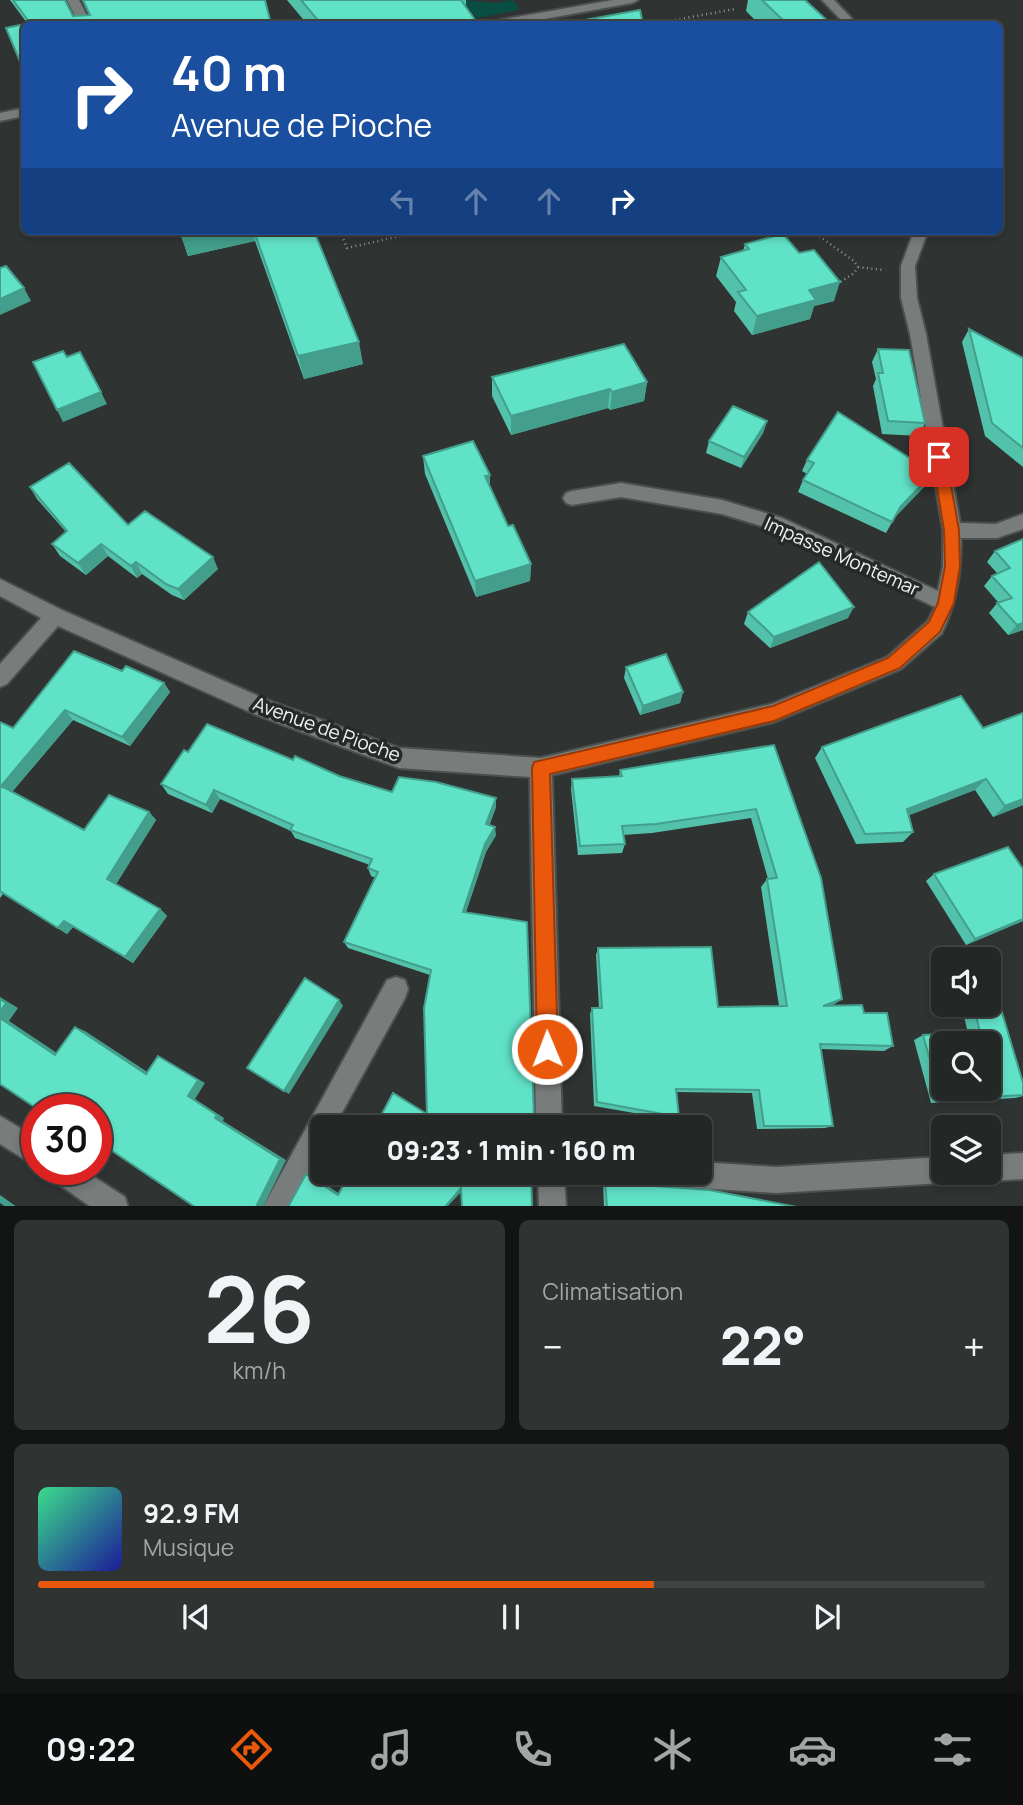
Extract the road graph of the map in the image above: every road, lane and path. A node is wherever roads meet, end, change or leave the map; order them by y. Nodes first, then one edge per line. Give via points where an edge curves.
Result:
1 (87, 0) edge
2 (632, 0) edge
3 (828, 0) edge
4 (73, 1) edge
5 (735, 9) dead end
6 (83, 21) edge
7 (516, 21) edge
8 (669, 21) edge
9 (848, 21) edge
10 (21, 113) edge
11 (0, 117) edge
12 (342, 235) edge
13 (405, 235) edge
14 (818, 235) edge
15 (920, 235) edge
16 (834, 286) edge
17 (572, 498) dead end
18 (1023, 521) edge
19 (952, 530) junction
20 (0, 587) edge
21 (946, 603) junction
22 (55, 616) junction
23 (0, 678) edge
24 (541, 768) junction
25 (396, 989) dead end
26 (549, 1115) edge
27 (0, 1129) edge
28 (21, 1143) edge
29 (1023, 1166) edge
30 (1001, 1167) edge
31 (931, 1171) edge
32 (712, 1176) edge
33 (83, 1185) edge
34 (552, 1185) edge
35 (115, 1206) edge
36 (276, 1206) edge
37 (554, 1206) edge

1 - 4 street
2 - 7 street
3 - 9 street
4 - 6 street
5 - 8 path
10 - 11 street
12 - 13 path via 347,248
14 - 16 path via 858,267
15 - 19 street, Avenue de Pioche via 908,266 909,298
17 - 21 street, Impasse Montemar via 621,490 722,507 776,523
18 - 19 street via 997,531
19 - 21 street, Avenue de Pioche
20 - 22 street, Avenue de Pioche
21 - 24 street, Avenue de Pioche via 935,627 894,663 774,713
22 - 23 street
22 - 24 street, Avenue de Pioche via 266,709 399,758
24 - 26 street
25 - 36 street
27 - 28 street
29 - 30 street
31 - 32 street via 776,1180
33 - 35 street
34 - 37 street

